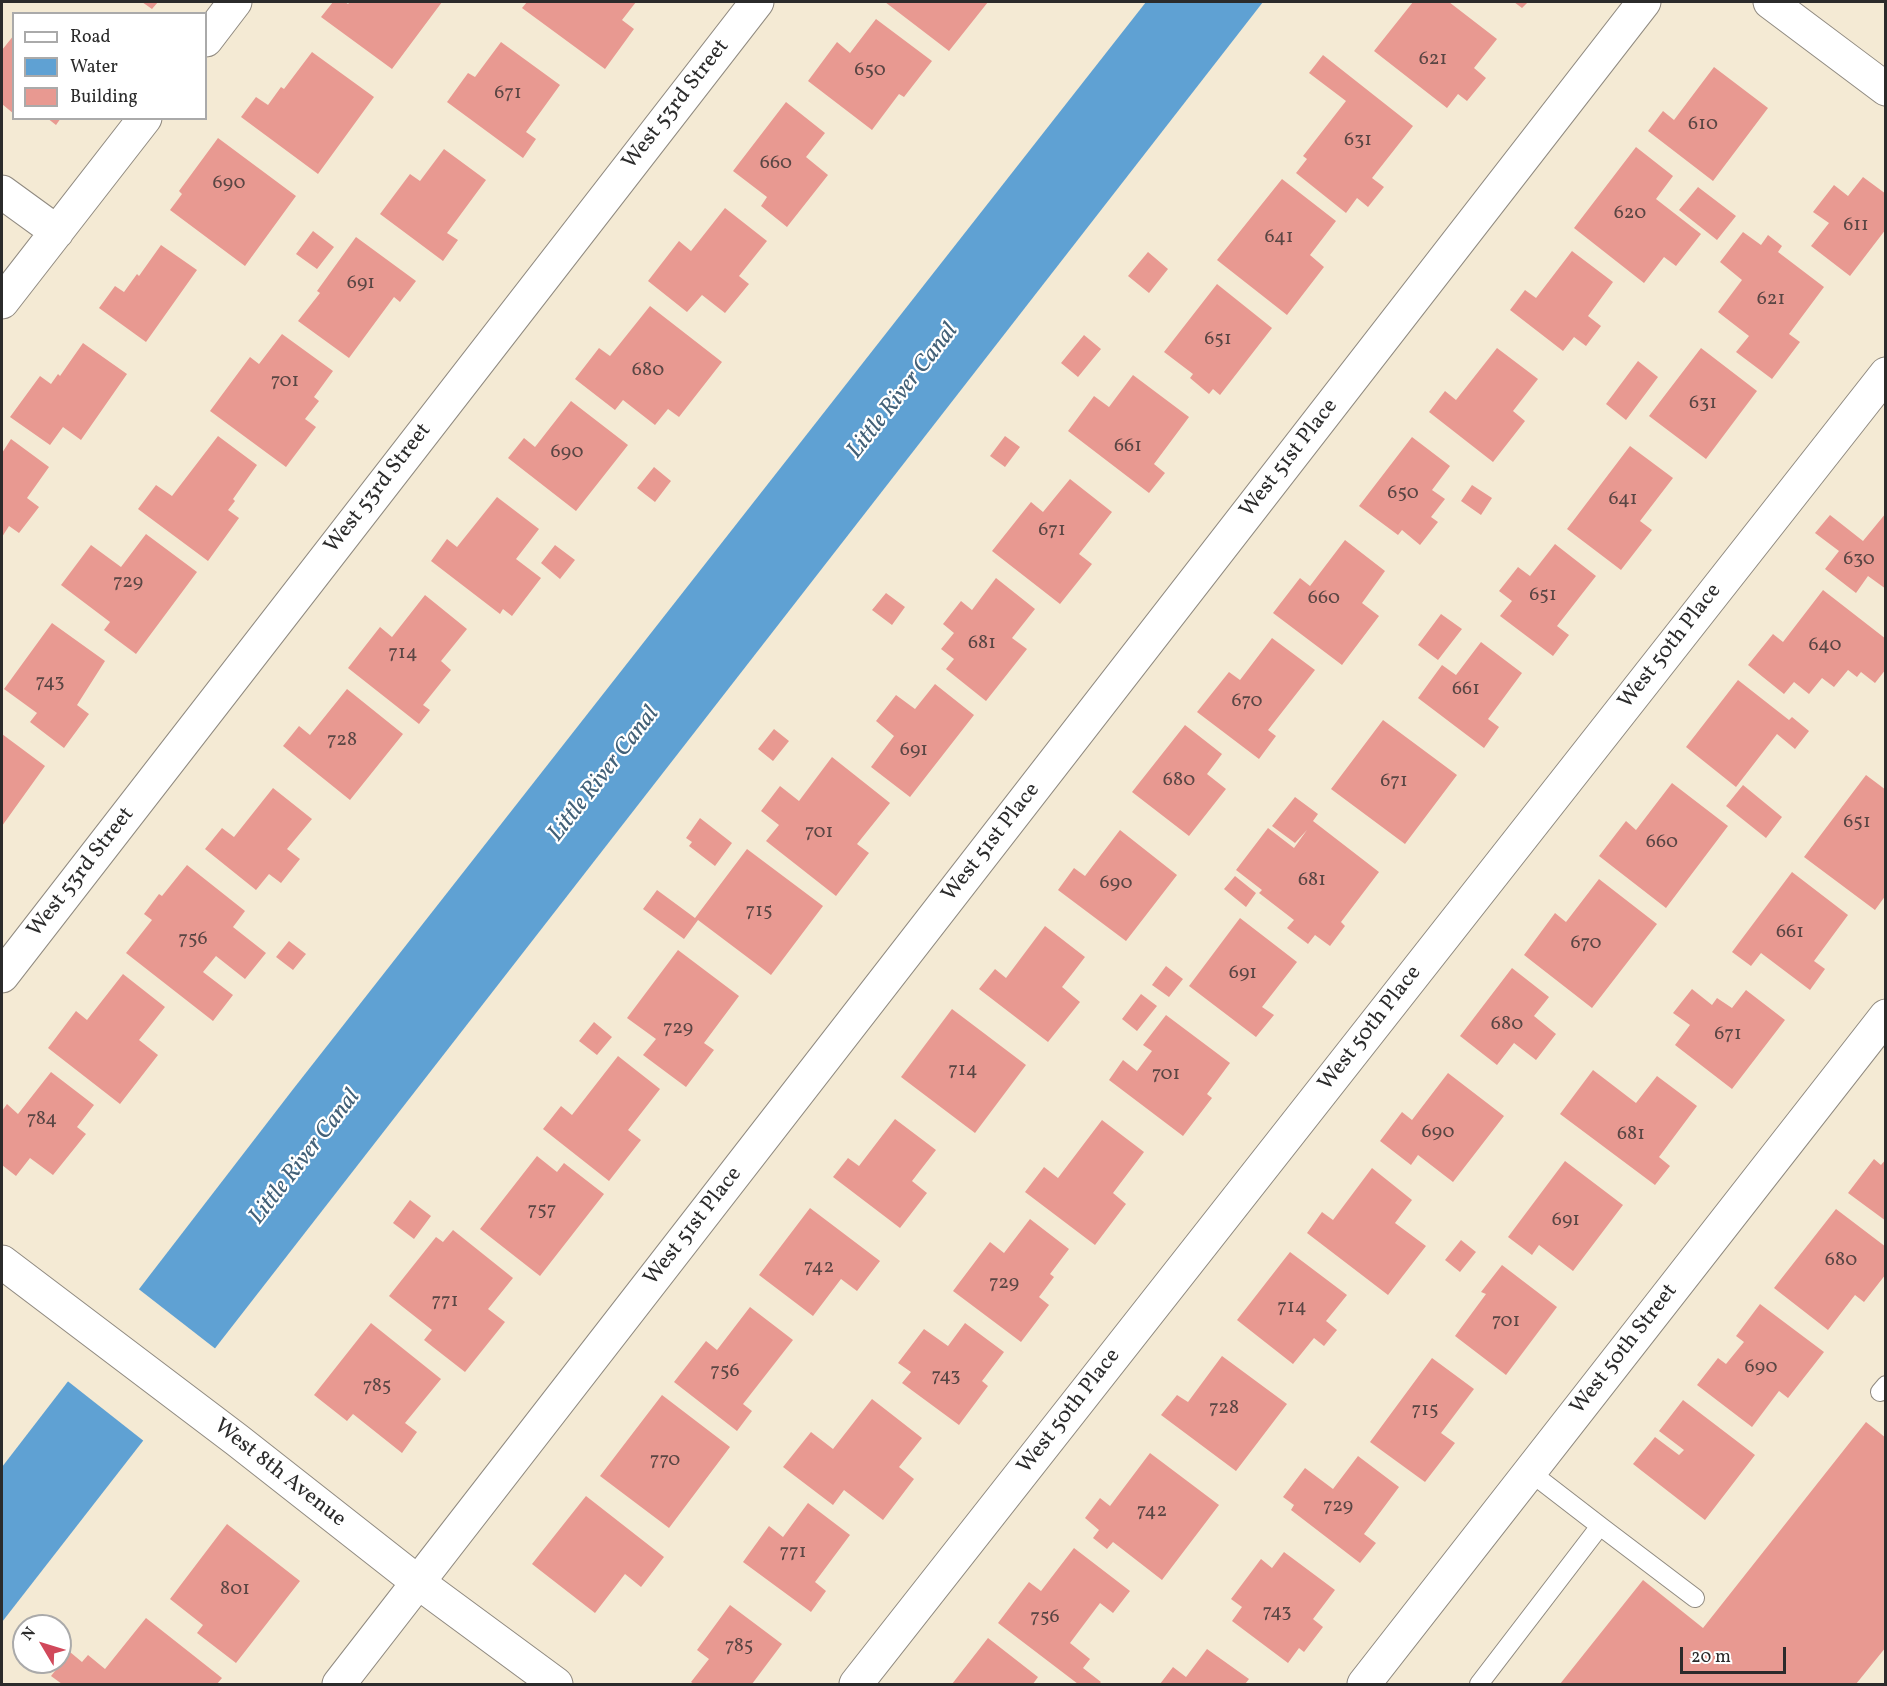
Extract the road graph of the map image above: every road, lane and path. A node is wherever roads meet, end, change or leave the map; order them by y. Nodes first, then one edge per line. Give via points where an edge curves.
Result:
1 (235, 2) edge
2 (757, 2) edge
3 (1644, 2) edge
4 (1770, 2) edge
5 (207, 39) edge
6 (1886, 89) edge
7 (143, 120) edge
8 (2, 192) edge
9 (57, 232) junction
10 (2, 302) edge
11 (1886, 374) edge
12 (2, 976) edge
13 (1886, 1016) edge
14 (2, 1262) edge
15 (1530, 1472) junction
16 (1600, 1526) junction
17 (419, 1583) junction
18 (1695, 1598) dead end
19 (339, 1684) edge
20 (556, 1684) edge
21 (856, 1684) edge
22 (1364, 1684) edge
23 (1479, 1684) edge

1 - 5 street
2 - 12 street, West 53rd Street
3 - 17 street, West 51st Place
4 - 6 street
7 - 9 street
8 - 9 street
9 - 10 street
11 - 21 street, West 50th Place
13 - 15 street, West 50th Street
14 - 17 street, West 8th Avenue
15 - 16 lane
15 - 22 street, West 50th Street
16 - 18 lane
16 - 23 lane
17 - 19 street, West 51st Place
17 - 20 street, West 8th Avenue

